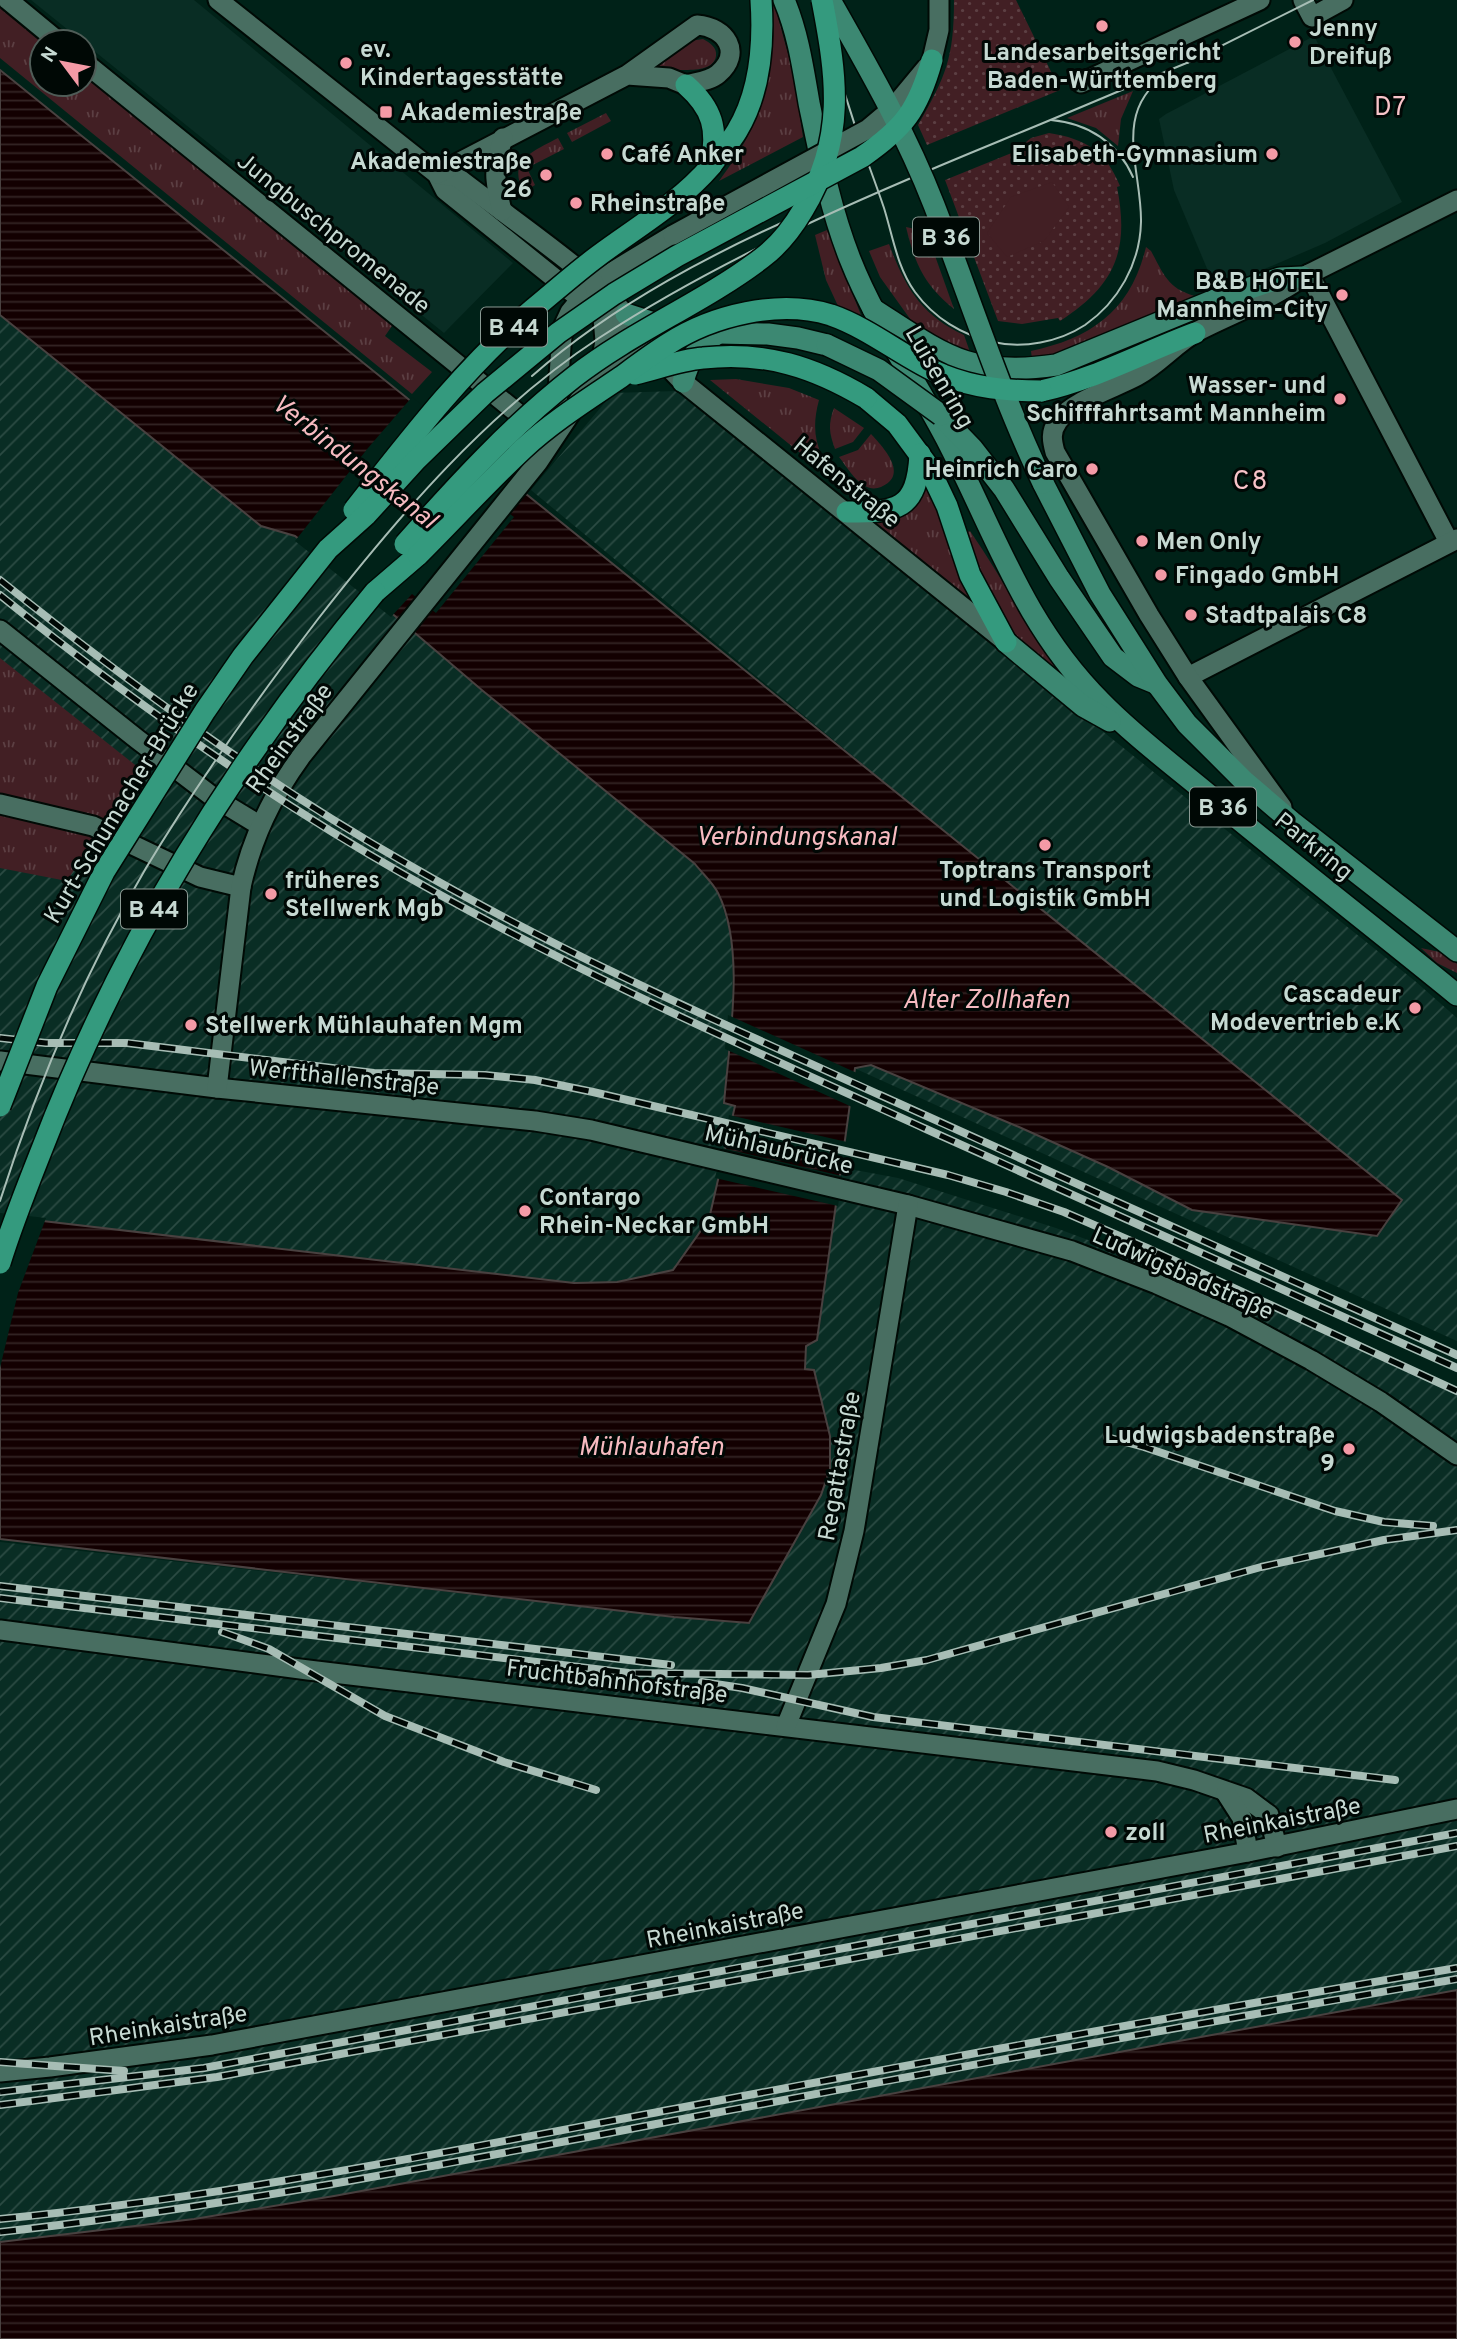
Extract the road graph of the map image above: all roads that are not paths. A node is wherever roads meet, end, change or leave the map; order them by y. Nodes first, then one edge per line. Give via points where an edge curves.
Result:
1 (8, 0) edge
2 (218, 0) edge
3 (761, 0) edge
4 (784, 0) edge
5 (822, 0) edge
6 (830, 0) edge
7 (939, 0) edge
8 (1260, 0) edge
9 (1303, 0) edge
10 (1343, 0) edge
11 (43, 28) edge
12 (933, 57) junction
13 (98, 73) edge
14 (626, 75) junction
15 (1081, 83) dead end
16 (686, 85) junction
17 (503, 138) junction
18 (711, 166) junction
19 (437, 174) junction
20 (1457, 200) edge
21 (502, 211) junction
22 (1306, 276) junction
23 (594, 283) junction
24 (580, 299) junction
25 (872, 308) junction
26 (626, 314) junction
27 (603, 318) junction
28 (718, 333) junction
29 (1195, 333) junction
30 (652, 355) junction
31 (609, 374) junction
32 (683, 382) junction
33 (554, 440) junction
34 (920, 454) junction
35 (847, 512) junction
36 (1453, 540) edge
37 (328, 549) junction
38 (375, 592) junction
39 (0, 630) edge
40 (1006, 642) junction
41 (1188, 677) junction
42 (1157, 684) junction
43 (1139, 737) junction
44 (0, 804) edge
45 (1292, 822) junction
46 (259, 825) junction
47 (241, 887) junction
48 (1453, 943) edge
49 (1395, 945) junction
50 (1457, 995) edge
51 (0, 1061) edge
52 (217, 1088) junction
53 (0, 1106) edge
54 (682, 1152) joint
55 (864, 1194) joint
56 (908, 1205) junction
57 (0, 1263) edge
58 (1457, 1455) edge
59 (0, 1630) edge
60 (786, 1726) junction
61 (1226, 1793) junction
62 (1457, 1809) edge
63 (1277, 1847) junction
64 (1248, 1852) junction
65 (0, 2072) edge

1 - 11 street
2 - 19 street, Hafenstraße
3 - 18 highway, B 44 via 762,50 747,110
4 - 25 main road, Luisenring / B 36 via 797,39 838,229
5 - 38 highway, B 44, bridge via 835,83 832,141 816,189 794,224 764,256 724,284 644,329 575,376 455,488 405,544
6 - 42 main road, Luisenring / B 36, bridge via 914,159 1023,441 1065,527
7 - 12 street
8 - 15 street
9 - 10 street via 1312,17
12 - 23 street, bridge via 892,108 868,129
12 - 37 highway, bridge via 920,100 883,143 667,262 558,333 485,393
13 - 33 street, Jungbuschpromenade
14 - 16 street via 669,78
14 - 16 street via 697,25 711,26 727,42 727,64 716,76
14 - 17 street
16 - 18 highway via 699,97 714,129
17 - 19 street
17 - 21 street via 494,178
18 - 37 highway, B 44, bridge via 674,202 597,257 477,362 346,519
19 - 21 street, Hafenstraße via 457,177
19 - 24 street, Hafenstraße via 445,190
20 - 22 street
21 - 23 street, Hafenstraße
22 - 25 main road via 1280,278 1217,299 1056,365 1010,370 952,358
22 - 29 street
22 - 36 street
23 - 24 street
23 - 26 street, Hafenstraße
23 - 27 street
24 - 27 street, Hafenstraße
24 - 33 street via 563,327
25 - 43 main road, Luisenring / B 36 via 949,444 1029,610 1099,701
26 - 28 main road
26 - 30 street, Hafenstraße
27 - 30 street, Hafenstraße
27 - 31 street
28 - 32 main road via 699,346
28 - 42 main road, bridge via 768,334 827,345 856,358 941,415 1004,489 1113,657
29 - 31 highway, bridge via 1085,379 1041,391 991,389 942,374 829,315 787,308 700,328
29 - 41 street via 1140,375 1070,410 1058,420 1052,440 1127,579
30 - 31 street
30 - 32 street, Hafenstraße
31 - 33 street
31 - 34 highway, bridge via 702,358 768,358 814,370 866,398 897,424
31 - 38 highway, bridge via 524,448
32 - 35 street, Hafenstraße
33 - 46 street, Rheinstraße via 296,762
34 - 35 highway via 915,486 904,503 880,512
34 - 40 highway via 943,495 976,587
35 - 40 street, Hafenstraße
36 - 41 street
37 - 53 highway, Kurt-Schumacher-Brücke / B 44, bridge via 228,678 104,872 47,986
38 - 57 highway, B 44, bridge via 268,729 164,890 63,1094
39 - 46 street via 213,797
40 - 43 main road, B 36 via 1083,706
41 - 45 street
42 - 45 main road, Parkring / B 36 via 1187,724 1244,782
43 - 49 main road, Parkring / B 36
44 - 47 street via 93,826 200,877
45 - 48 main road, Parkring / B 36
46 - 47 street, Rheinstraße
47 - 52 street, Rheinstraße
48 - 49 main road
49 - 50 main road, Parkring / B 36
51 - 52 street, Werfthallenstraße
52 - 54 street, Werfthallenstraße via 535,1121
54 - 55 street, Mühlaubrücke
55 - 56 street, Ludwigsbadstraße
56 - 58 street, Ludwigsbadstraße via 1072,1251 1229,1316 1381,1402
56 - 60 street, Regattastraße via 854,1531 836,1604
59 - 60 street, Fruchtbahnhofstraße
60 - 61 street, Fruchtbahnhofstraße via 1157,1772
61 - 63 street, Fruchtbahnhofstraße via 1246,1798 1269,1815
61 - 64 street via 1242,1818
62 - 63 street, Rheinkaistraße
63 - 64 street, Rheinkaistraße
64 - 65 street, Rheinkaistraße via 212,2045

